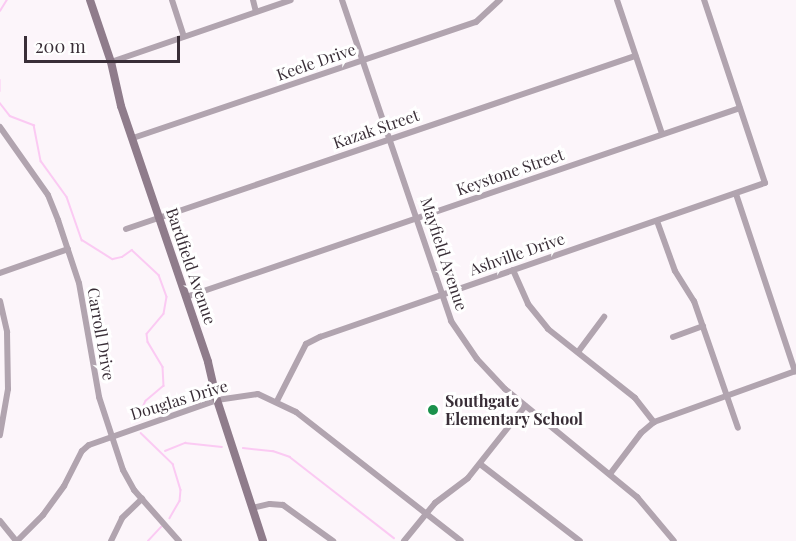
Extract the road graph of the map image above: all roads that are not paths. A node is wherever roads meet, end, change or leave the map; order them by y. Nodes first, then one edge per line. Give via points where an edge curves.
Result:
1 (90, 0) edge
2 (172, 0) edge
3 (252, 0) edge
4 (291, 0) edge
5 (342, 0) edge
6 (500, 0) edge
7 (616, 0) edge
8 (704, 0) edge
9 (256, 12) junction
10 (184, 36) junction
11 (635, 56) junction
12 (364, 60) junction
13 (111, 62) junction
14 (740, 108) junction
15 (0, 127) edge
16 (662, 134) junction
17 (133, 138) junction
18 (391, 138) junction
19 (736, 194) junction
20 (159, 217) junction
21 (417, 218) junction
22 (657, 221) junction
23 (126, 229) dead end
24 (68, 249) junction
25 (513, 270) junction
26 (0, 273) edge
27 (442, 293) junction
28 (186, 297) junction
29 (0, 300) edge
30 (604, 317) dead end
31 (703, 326) junction
32 (673, 337) dead end
33 (578, 352) junction
34 (796, 371) edge
35 (727, 394) junction
36 (217, 400) junction
37 (277, 401) junction
38 (525, 406) junction
39 (654, 422) junction
40 (738, 428) dead end
41 (0, 435) edge
42 (111, 436) junction
43 (480, 464) junction
44 (610, 474) junction
45 (142, 499) junction
46 (252, 508) junction
47 (426, 513) junction
48 (0, 521) edge
49 (16, 541) edge
50 (111, 541) edge
51 (180, 541) edge
52 (263, 541) edge
53 (333, 541) edge
54 (404, 541) edge
55 (461, 541) edge
56 (580, 541) edge
57 (674, 541) edge

1 - 13 street, Bardfield Avenue
2 - 10 street
3 - 9 street
4 - 9 street
5 - 12 street, Mayfield Avenue
6 - 12 street, Keele Drive via 476,22
7 - 11 street
8 - 14 street
9 - 10 street
10 - 13 street
11 - 16 street
11 - 18 street, Kazak Street
12 - 17 street, Keele Drive
12 - 18 street, Mayfield Avenue
13 - 17 street, Bardfield Avenue
14 - 16 street, Keystone Street
14 - 19 street, Ashville Drive via 765,183
15 - 24 street, Carroll Drive via 48,195
16 - 21 street, Keystone Street
17 - 20 street, Bardfield Avenue
18 - 20 street, Kazak Street
18 - 21 street, Mayfield Avenue
19 - 22 street, Ashville Drive
19 - 34 street
20 - 23 street, Kazak Street
20 - 28 street, Bardfield Avenue
21 - 27 street, Mayfield Avenue
21 - 28 street, Keystone Street
22 - 25 street, Ashville Drive
22 - 31 street via 675,271 694,301
24 - 26 street
24 - 42 street, Carroll Drive via 84,307 93,376
25 - 27 street, Ashville Drive
25 - 33 street via 535,314
27 - 37 street, Ashville Drive via 306,344
27 - 38 street, Mayfield Avenue via 451,321 464,342 490,374
28 - 36 street, Bardfield Avenue
29 - 41 street via 7,332 9,389
30 - 33 street
31 - 32 street
31 - 35 street
33 - 39 street via 635,398
34 - 35 street
35 - 39 street
35 - 40 street
36 - 37 street, Douglas Drive via 258,394
36 - 42 street, Douglas Drive
36 - 46 street, Bardfield Avenue
37 - 47 street, Douglas Drive
38 - 43 street
38 - 44 street, Mayfield Avenue
39 - 44 street
42 - 45 street, Carroll Drive via 128,481
42 - 49 street, Douglas Drive via 94,441 82,451 43,515
43 - 47 street
43 - 56 street
44 - 57 street, Mayfield Avenue via 652,512
45 - 50 street via 122,518
45 - 51 street, Carroll Drive
46 - 52 street, Bardfield Avenue
46 - 53 street via 283,505
47 - 54 street
47 - 55 street, Douglas Drive
48 - 49 street

